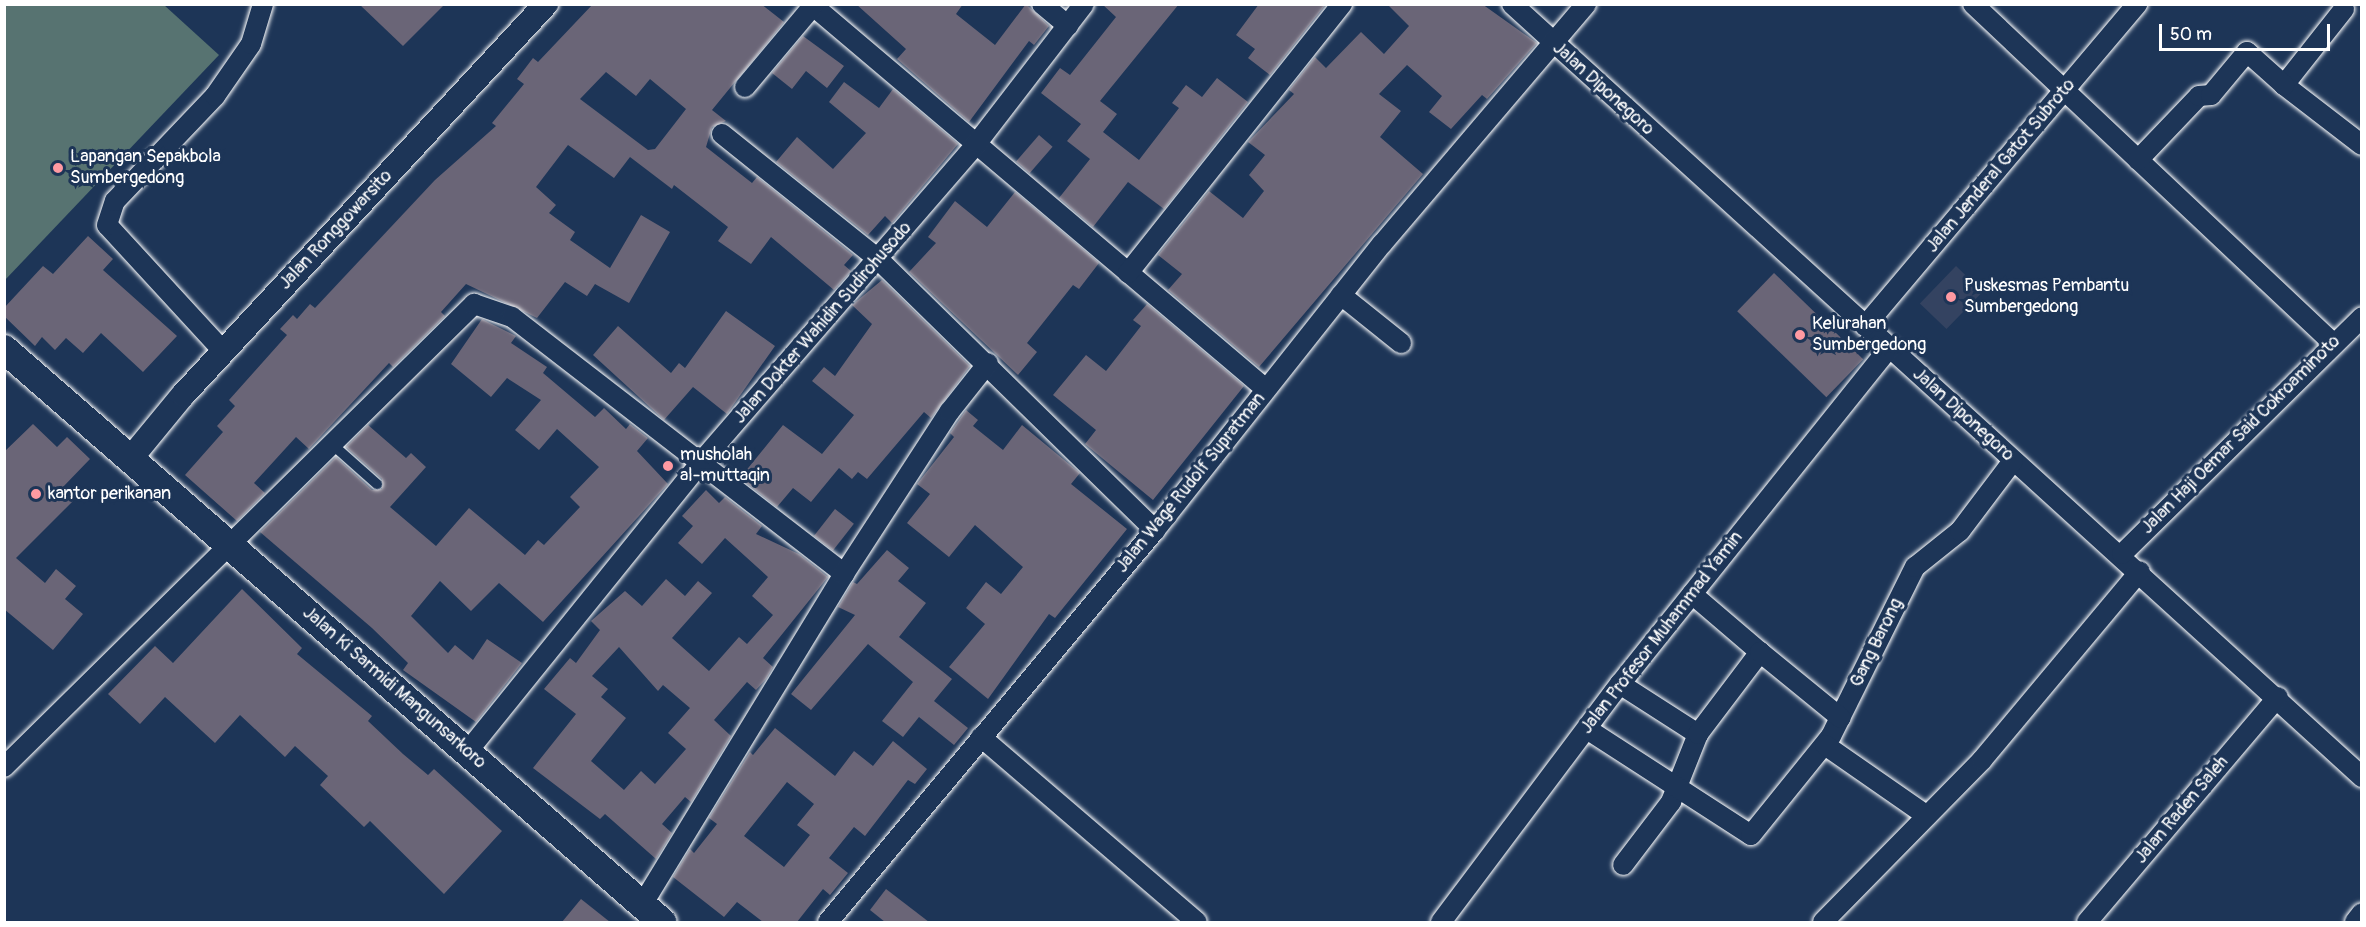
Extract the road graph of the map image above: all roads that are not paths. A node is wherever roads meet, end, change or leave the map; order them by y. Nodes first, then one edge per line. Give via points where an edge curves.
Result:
1 (264, 4) edge
2 (546, 4) edge
3 (1042, 4) edge
4 (1084, 4) edge
5 (1342, 4) edge
6 (1512, 4) edge
7 (1586, 4) edge
8 (1974, 4) edge
9 (2137, 4) edge
10 (812, 5) edge
11 (2344, 9) dead end
12 (1068, 26) junction
13 (1550, 40) junction
14 (2284, 85) junction
15 (745, 87) dead end
16 (2064, 92) junction
17 (722, 134) dead end
18 (977, 143) junction
19 (2361, 146) edge
20 (2138, 160) junction
21 (878, 259) junction
22 (1128, 273) junction
23 (1341, 295) junction
24 (2361, 317) edge
25 (1865, 326) junction
26 (1401, 343) dead end
27 (2333, 343) junction
28 (1889, 348) junction
29 (4, 349) edge
30 (223, 351) junction
31 (988, 363) junction
32 (1266, 390) junction
33 (333, 445) junction
34 (123, 451) junction
35 (2013, 461) junction
36 (701, 462) junction
37 (377, 484) dead end
38 (1155, 530) junction
39 (231, 547) junction
40 (2122, 554) junction
41 (2140, 571) junction
42 (844, 574) junction
43 (1692, 594) junction
44 (1760, 652) junction
45 (1620, 684) junction
46 (2278, 697) junction
47 (1841, 718) junction
48 (1587, 729) junction
49 (1698, 734) junction
50 (981, 737) junction
51 (1824, 745) junction
52 (468, 751) junction
53 (4, 767) edge
54 (2361, 777) edge
55 (1679, 787) junction
56 (1927, 816) junction
57 (1623, 865) dead end
58 (652, 914) edge
59 (2361, 914) edge
60 (828, 922) edge
61 (1197, 922) edge
62 (1441, 922) edge
63 (1822, 922) edge
64 (2087, 922) edge
65 (2355, 922) edge

1 - 30 street via 251,44 215,96 115,201 107,225
2 - 30 street, Jalan Ronggowarsito
3 - 12 street
4 - 12 street, Jalan Dokter Wahidin Sudirohusodo
5 - 22 street
6 - 13 street, Jalan Diponegoro
7 - 13 street, Jalan Wage Rudolf Supratman
8 - 16 street
9 - 16 street, Jalan Jenderal Gatot Subroto
10 - 15 street
10 - 18 street
11 - 14 street
12 - 18 street, Jalan Dokter Wahidin Sudirohusodo
13 - 23 street, Jalan Wage Rudolf Supratman
13 - 25 street, Jalan Diponegoro
14 - 19 street
14 - 20 street via 2247,52 2211,95 2199,96
16 - 20 street
16 - 25 street, Jalan Jenderal Gatot Subroto
17 - 21 street
18 - 21 street, Jalan Dokter Wahidin Sudirohusodo
18 - 22 street
20 - 27 street
21 - 31 street
21 - 36 street, Jalan Dokter Wahidin Sudirohusodo
22 - 32 street
23 - 26 street
23 - 32 street, Jalan Wage Rudolf Supratman
24 - 27 street, Jalan Haji Oemar Said Cokroaminoto
25 - 28 street, Jalan Diponegoro
27 - 40 street, Jalan Haji Oemar Said Cokroaminoto
28 - 35 street, Jalan Diponegoro
28 - 43 street, Jalan Profesor Muhammad Yamin
29 - 34 main road, Jalan Ki Sarmidi Mangunsarkoro
30 - 34 street, Jalan Ronggowarsito
31 - 38 street
31 - 42 street via 950,411
32 - 38 street, Jalan Wage Rudolf Supratman
33 - 36 street via 457,315 483,303 539,337
33 - 37 lane
33 - 39 street
34 - 39 main road, Jalan Ki Sarmidi Mangunsarkoro
35 - 40 street, Jalan Diponegoro
35 - 47 street, Gang Barong via 1960,531 1915,567
36 - 42 street
36 - 52 street, Jalan Dokter Wahidin Sudirohusodo
38 - 50 street, Jalan Wage Rudolf Supratman
39 - 52 main road, Jalan Ki Sarmidi Mangunsarkoro
39 - 53 street
40 - 41 street, Jalan Diponegoro
41 - 46 street, Jalan Diponegoro
41 - 56 street via 1982,760
42 - 58 street
43 - 44 street
43 - 45 street, Jalan Profesor Muhammad Yamin
44 - 47 street
44 - 49 street
45 - 48 street, Jalan Profesor Muhammad Yamin
45 - 49 street
46 - 54 street, Jalan Diponegoro
46 - 64 street, Jalan Raden Saleh
47 - 51 street, Gang Barong
48 - 55 street
48 - 62 street, Jalan Profesor Muhammad Yamin
49 - 55 street
50 - 60 street, Jalan Wage Rudolf Supratman
50 - 61 street
51 - 55 street, Gang Barong via 1751,835
51 - 56 street
52 - 58 main road, Jalan Ki Sarmidi Mangunsarkoro
55 - 57 street
56 - 63 street
59 - 65 street

